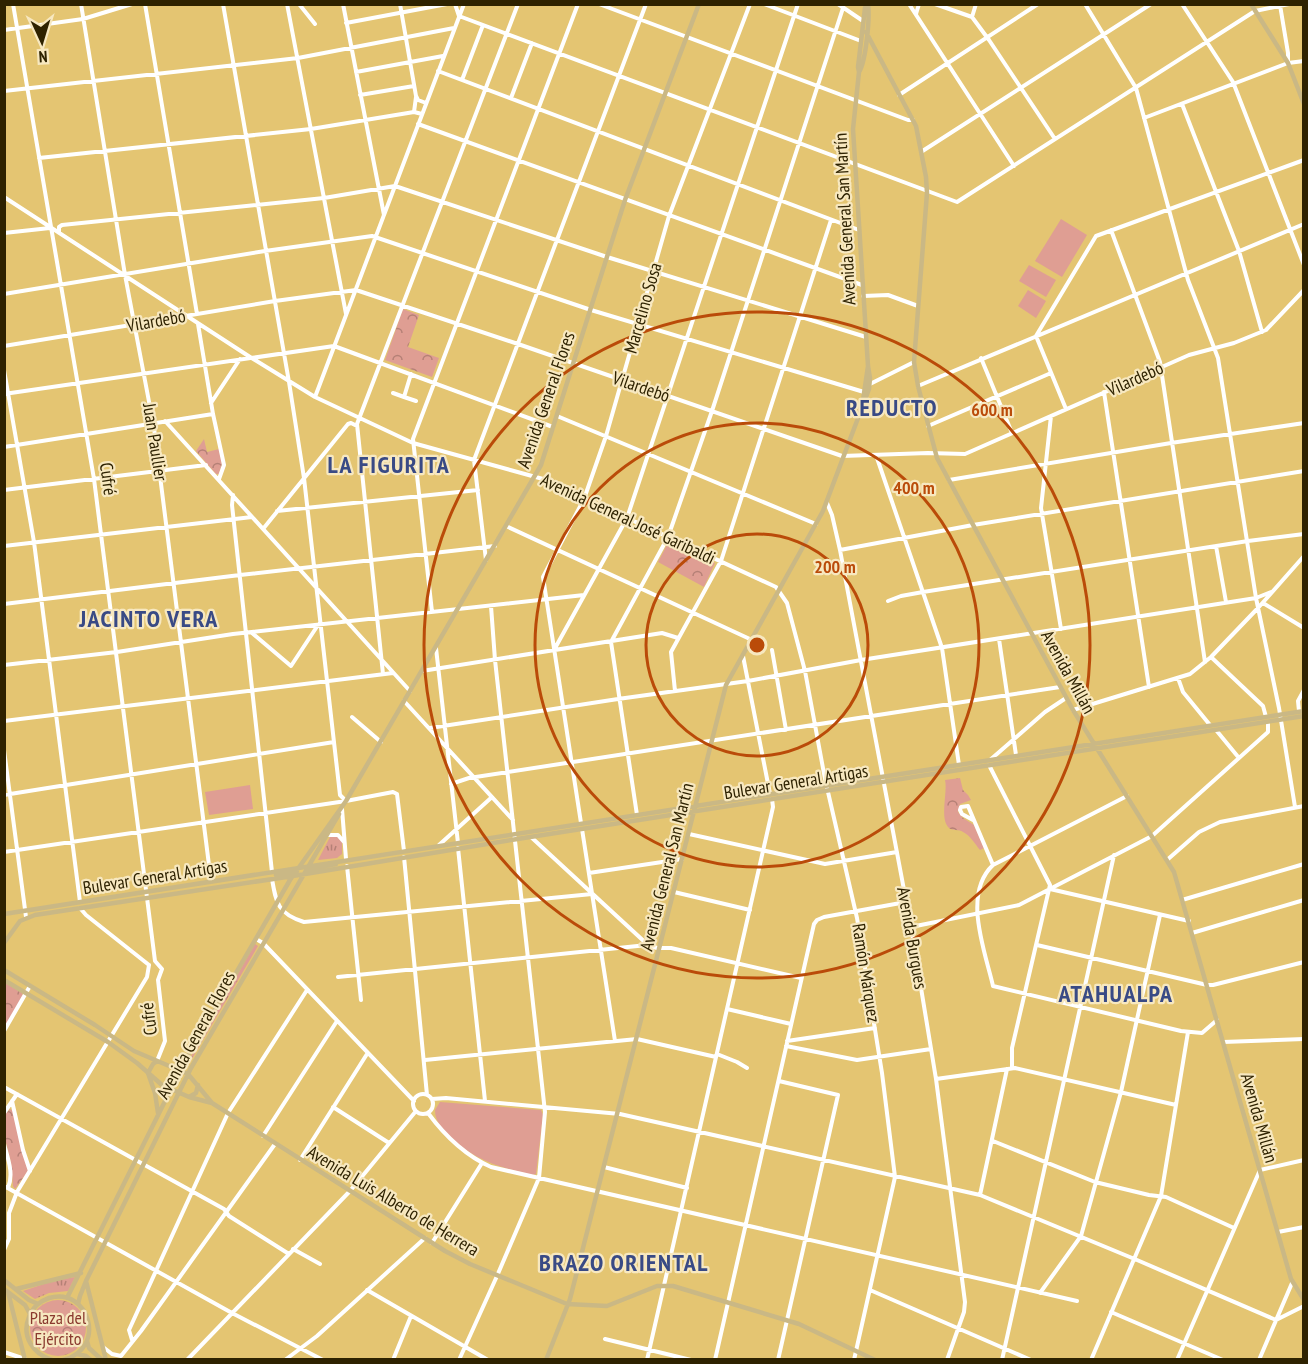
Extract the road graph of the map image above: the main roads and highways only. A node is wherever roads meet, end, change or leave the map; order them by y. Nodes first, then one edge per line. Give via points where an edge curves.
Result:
1 (699, 4) edge
2 (867, 4) edge
3 (1251, 4) edge
4 (866, 32) junction
5 (862, 40) junction
6 (875, 50) junction
7 (1304, 104) edge
8 (868, 383) junction
9 (863, 400) junction
10 (1302, 713) edge
11 (1267, 719) junction
12 (1093, 743) junction
13 (1096, 749) junction
14 (990, 763) junction
15 (883, 779) junction
16 (695, 808) junction
17 (342, 809) junction
18 (581, 826) junction
19 (515, 836) junction
20 (458, 845) junction
21 (404, 854) junction
22 (308, 869) junction
23 (296, 871) junction
24 (265, 880) junction
25 (146, 895) junction
26 (4, 914) edge
27 (25, 914) junction
28 (4, 943) edge
29 (4, 970) edge
30 (4, 980) edge
31 (157, 1061) junction
32 (180, 1070) junction
33 (148, 1073) junction
34 (188, 1074) junction
35 (198, 1085) junction
36 (171, 1089) junction
37 (179, 1092) junction
38 (189, 1097) junction
39 (212, 1103) junction
40 (158, 1115) junction
41 (81, 1273) junction
42 (4, 1280) edge
43 (86, 1281) junction
44 (16, 1289) junction
45 (7, 1290) edge
46 (67, 1298) junction
47 (1304, 1300) edge
48 (38, 1304) junction
49 (78, 1304) junction
50 (567, 1305) junction
51 (30, 1314) junction
52 (87, 1341) junction
53 (37, 1352) junction
54 (77, 1354) junction
55 (25, 1359) edge
56 (37, 1359) edge
57 (52, 1359) edge
58 (63, 1359) edge
59 (91, 1359) edge
60 (104, 1359) edge
61 (546, 1359) edge
62 (875, 1359) edge

1 - 17 main road, Avenida General Flores via 625,200 543,460
2 - 4 main road, Avenida General San Martín
2 - 5 main road, Avenida General San Martín
3 - 7 main road via 1288,63
4 - 5 main road, Avenida General San Martín
4 - 6 main road, Avenida Millán
5 - 6 main road, Avenida Millán
5 - 8 main road, Avenida General San Martín via 853,129
6 - 12 main road, Avenida Millán via 913,120 921,152 927,193 914,362 936,454
8 - 9 main road, Avenida General San Martín
8 - 9 main road, Avenida General San Martín
9 - 16 main road, Avenida General San Martín via 823,511 726,685
10 - 11 main road, Bulevar General Artigas
11 - 12 main road, Bulevar General Artigas
11 - 13 main road, Bulevar General Artigas
12 - 13 main road, Avenida Millán
12 - 14 main road, Bulevar General Artigas
13 - 14 main road, Bulevar General Artigas
13 - 47 main road, Avenida Millán via 1174,872 1293,1283
14 - 15 main road, Bulevar General Artigas
14 - 15 main road, Bulevar General Artigas
15 - 16 main road, Bulevar General Artigas
16 - 18 main road, Bulevar General Artigas
16 - 18 main road, Bulevar General Artigas
16 - 50 main road, Avenida General San Martín
17 - 22 main road, Avenida General Flores
17 - 23 main road, Avenida General Flores
18 - 19 main road, Bulevar General Artigas
18 - 19 main road, Bulevar General Artigas via 531,837
19 - 20 main road, Bulevar General Artigas
20 - 21 main road, Bulevar General Artigas
20 - 21 main road, Bulevar General Artigas
21 - 22 main road, Bulevar General Artigas via 347,866
21 - 22 main road, Bulevar General Artigas via 346,859
22 - 23 main road, Bulevar General Artigas
22 - 23 main road, Bulevar General Artigas
22 - 34 main road, Avenida General Flores
23 - 24 main road, Bulevar General Artigas
23 - 24 main road, Bulevar General Artigas
23 - 25 main road, Bulevar General Artigas via 211,881
23 - 32 main road, Avenida General Flores
24 - 25 main road, Bulevar General Artigas
25 - 27 main road, Bulevar General Artigas
26 - 27 main road, Bulevar General Artigas
27 - 28 main road
29 - 31 main road, Avenida Luis Alberto de Herrera via 134,1051
30 - 33 main road, Avenida Luis Alberto de Herrera via 108,1042
31 - 32 main road, Avenida Luis Alberto de Herrera
31 - 33 main road, Cufré
32 - 34 main road, Avenida Luis Alberto de Herrera
32 - 36 main road, Avenida General Flores
33 - 36 main road, Avenida Luis Alberto de Herrera
33 - 40 main road
34 - 35 main road, Avenida Luis Alberto de Herrera
34 - 37 main road, Avenida General Flores
35 - 38 main road via 196,1093
35 - 39 main road, Avenida Luis Alberto de Herrera
36 - 37 main road, Avenida Luis Alberto de Herrera
36 - 40 main road, Avenida General Flores
37 - 38 main road, Avenida Luis Alberto de Herrera
37 - 43 main road, Avenida General Flores
38 - 39 main road, Avenida Luis Alberto de Herrera
39 - 50 main road, Avenida Luis Alberto de Herrera via 457,1258
40 - 41 main road, Avenida General Flores
41 - 44 main road
41 - 46 main road, Avenida General Flores
42 - 44 main road
43 - 49 main road, Avenida General Flores
43 - 60 main road
44 - 48 main road
45 - 51 main road
45 - 55 main road
46 - 48 main road via 54,1297
46 - 49 main road
48 - 51 main road
49 - 52 main road via 88,1319
50 - 61 main road, Avenida General San Martín
50 - 62 main road, Avenida Luis Alberto de Herrera via 608,1306 665,1285 787,1320
51 - 53 main road via 27,1332
52 - 54 main road
52 - 60 main road via 89,1348
53 - 56 main road
53 - 57 main road
54 - 58 main road
54 - 59 main road

